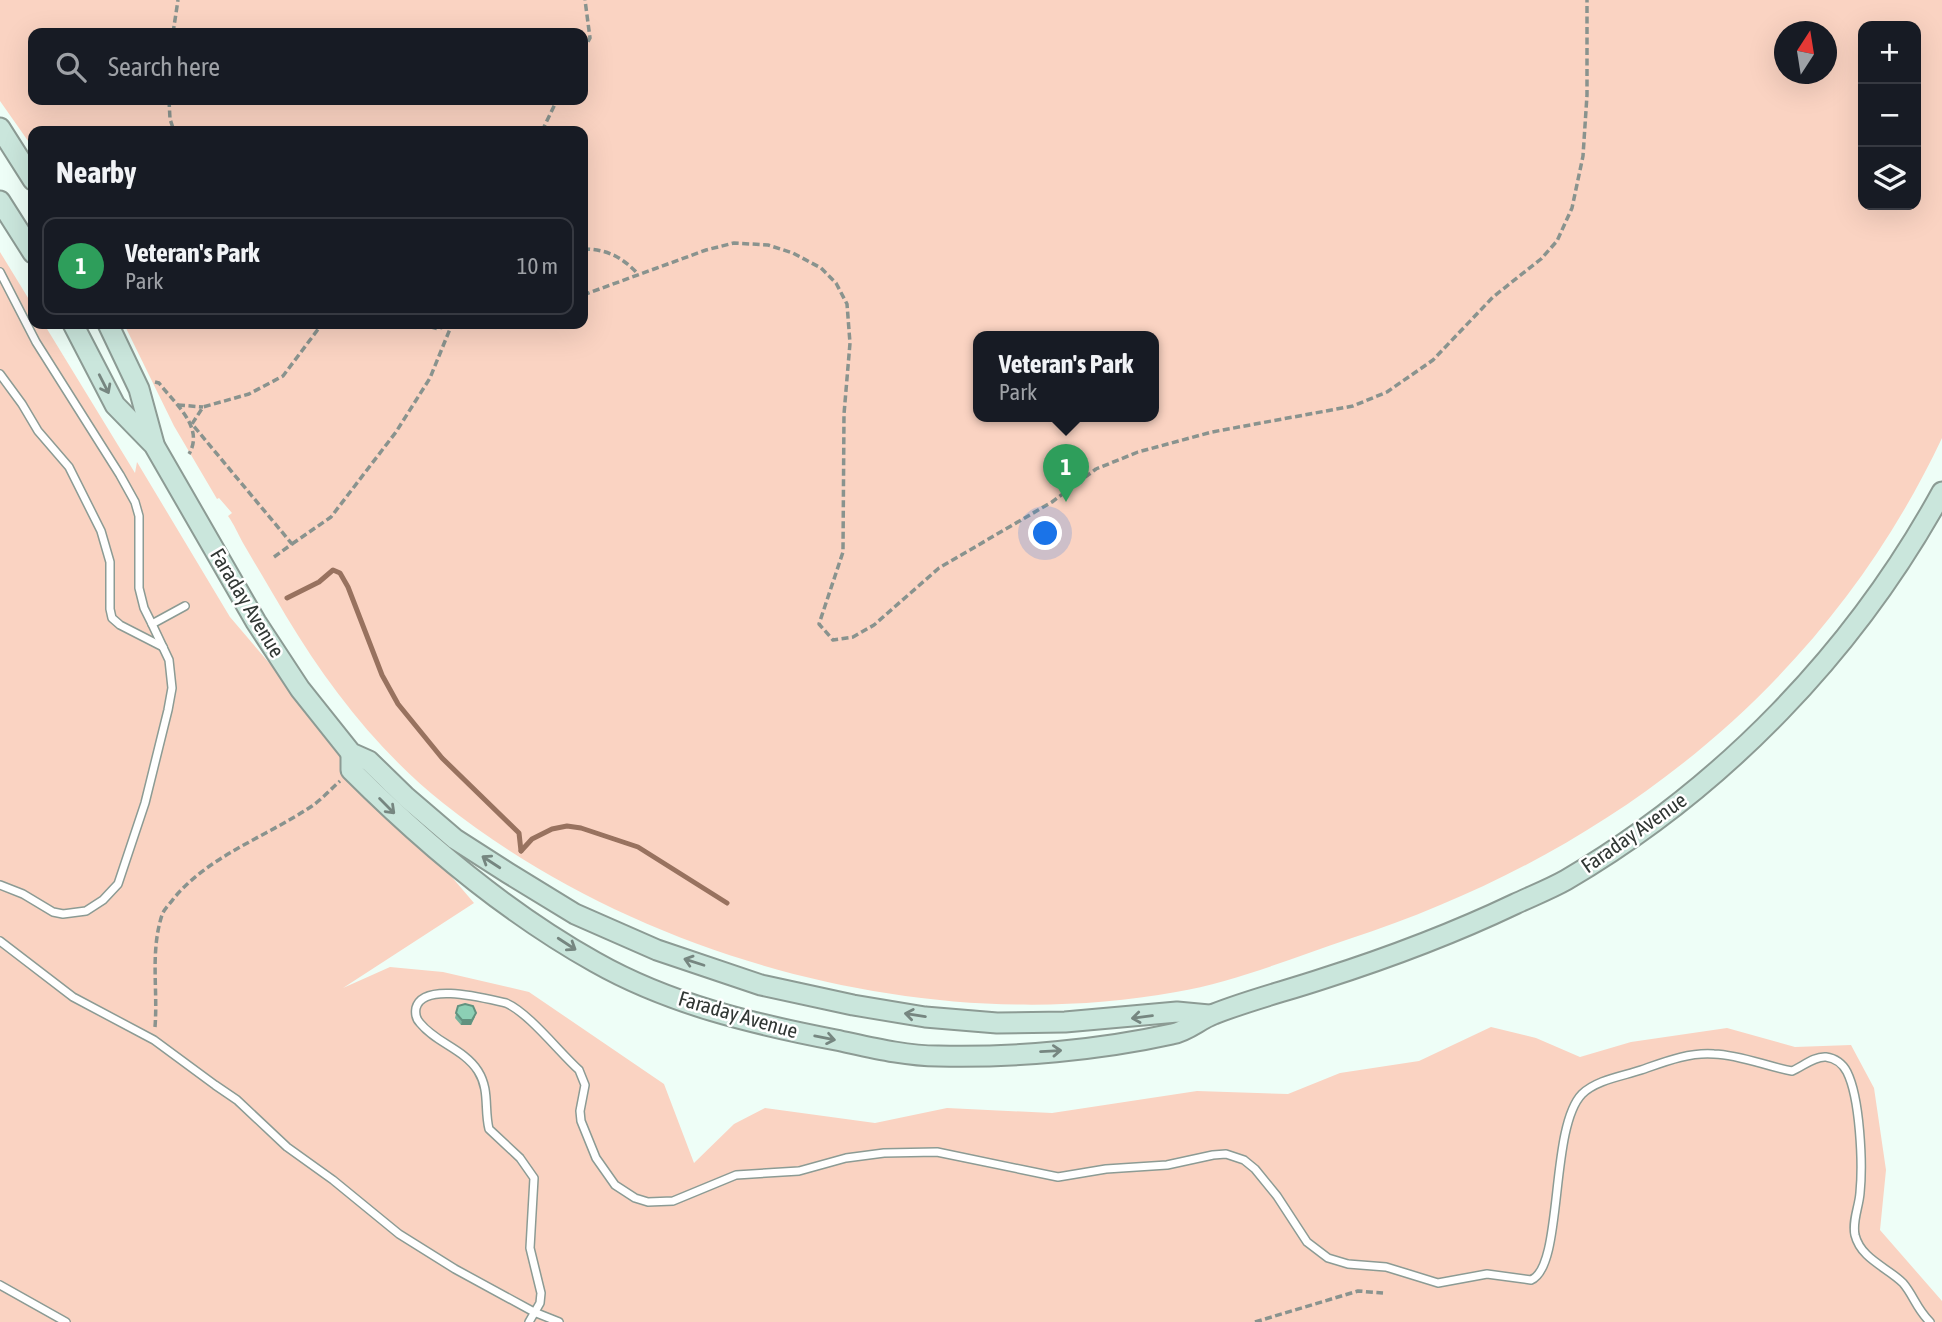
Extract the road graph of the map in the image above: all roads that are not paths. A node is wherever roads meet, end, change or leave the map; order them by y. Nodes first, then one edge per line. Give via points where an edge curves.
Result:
1 (0, 128) edge
2 (28, 172) edge
3 (0, 201) edge
4 (28, 245) edge
5 (0, 272) edge
6 (28, 326) edge
7 (29, 329) edge
8 (76, 329) edge
9 (110, 329) edge
10 (0, 374) edge
11 (154, 446) junction
12 (1942, 492) edge
13 (185, 606) dead end
14 (152, 624) junction
15 (163, 647) junction
16 (351, 761) junction
17 (0, 885) edge
18 (0, 941) edge
19 (1209, 1015) junction
20 (0, 1284) edge
21 (534, 1312) junction
22 (66, 1322) edge
23 (529, 1322) edge
24 (559, 1322) edge
25 (1930, 1322) edge

1 - 2 main road
3 - 4 main road
5 - 6 lane
7 - 14 lane via 130,491 139,516 139,588
8 -> 11 main road, Faraday Avenue via 115,405
9 - 11 main road, Faraday Avenue via 139,389
10 - 15 lane via 69,467 100,531 109,555 112,618
11 - 16 main road, Faraday Avenue via 256,622
12 - 19 main road, Faraday Avenue via 1872,605 1806,686 1692,794 1629,839 1563,882 1475,923 1382,960
13 - 14 lane
14 - 15 lane
15 - 17 lane via 171,671 168,710 145,803 118,884 86,911 63,914
19 -> 16 main road, Faraday Avenue via 997,1023 925,1017 761,985 657,950 575,914 455,839 369,761
16 -> 19 main road, Faraday Avenue via 399,818 531,921 596,963 704,1009 890,1051 936,1056 1079,1049 1179,1033
18 - 21 lane via 73,997 154,1040 237,1100 287,1147 399,1234
20 - 22 lane
21 - 23 lane
21 - 24 lane
21 - 25 lane via 541,1293 530,1248 534,1178 489,1129 486,1090 478,1071 418,1021 418,1004 424,997 448,993 506,1003 528,1019 583,1078 580,1116 600,1166 615,1185 648,1202 673,1201 736,1175 799,1171 884,1153 929,1151 1058,1177 1226,1154 1244,1160 1261,1176 1302,1235 1323,1255 1348,1264 1386,1266 1438,1283 1487,1274 1531,1280 1540,1273 1553,1226 1569,1115 1590,1089 1699,1054 1738,1056 1792,1071 1829,1057 1848,1073 1858,1125 1857,1242 1904,1285

